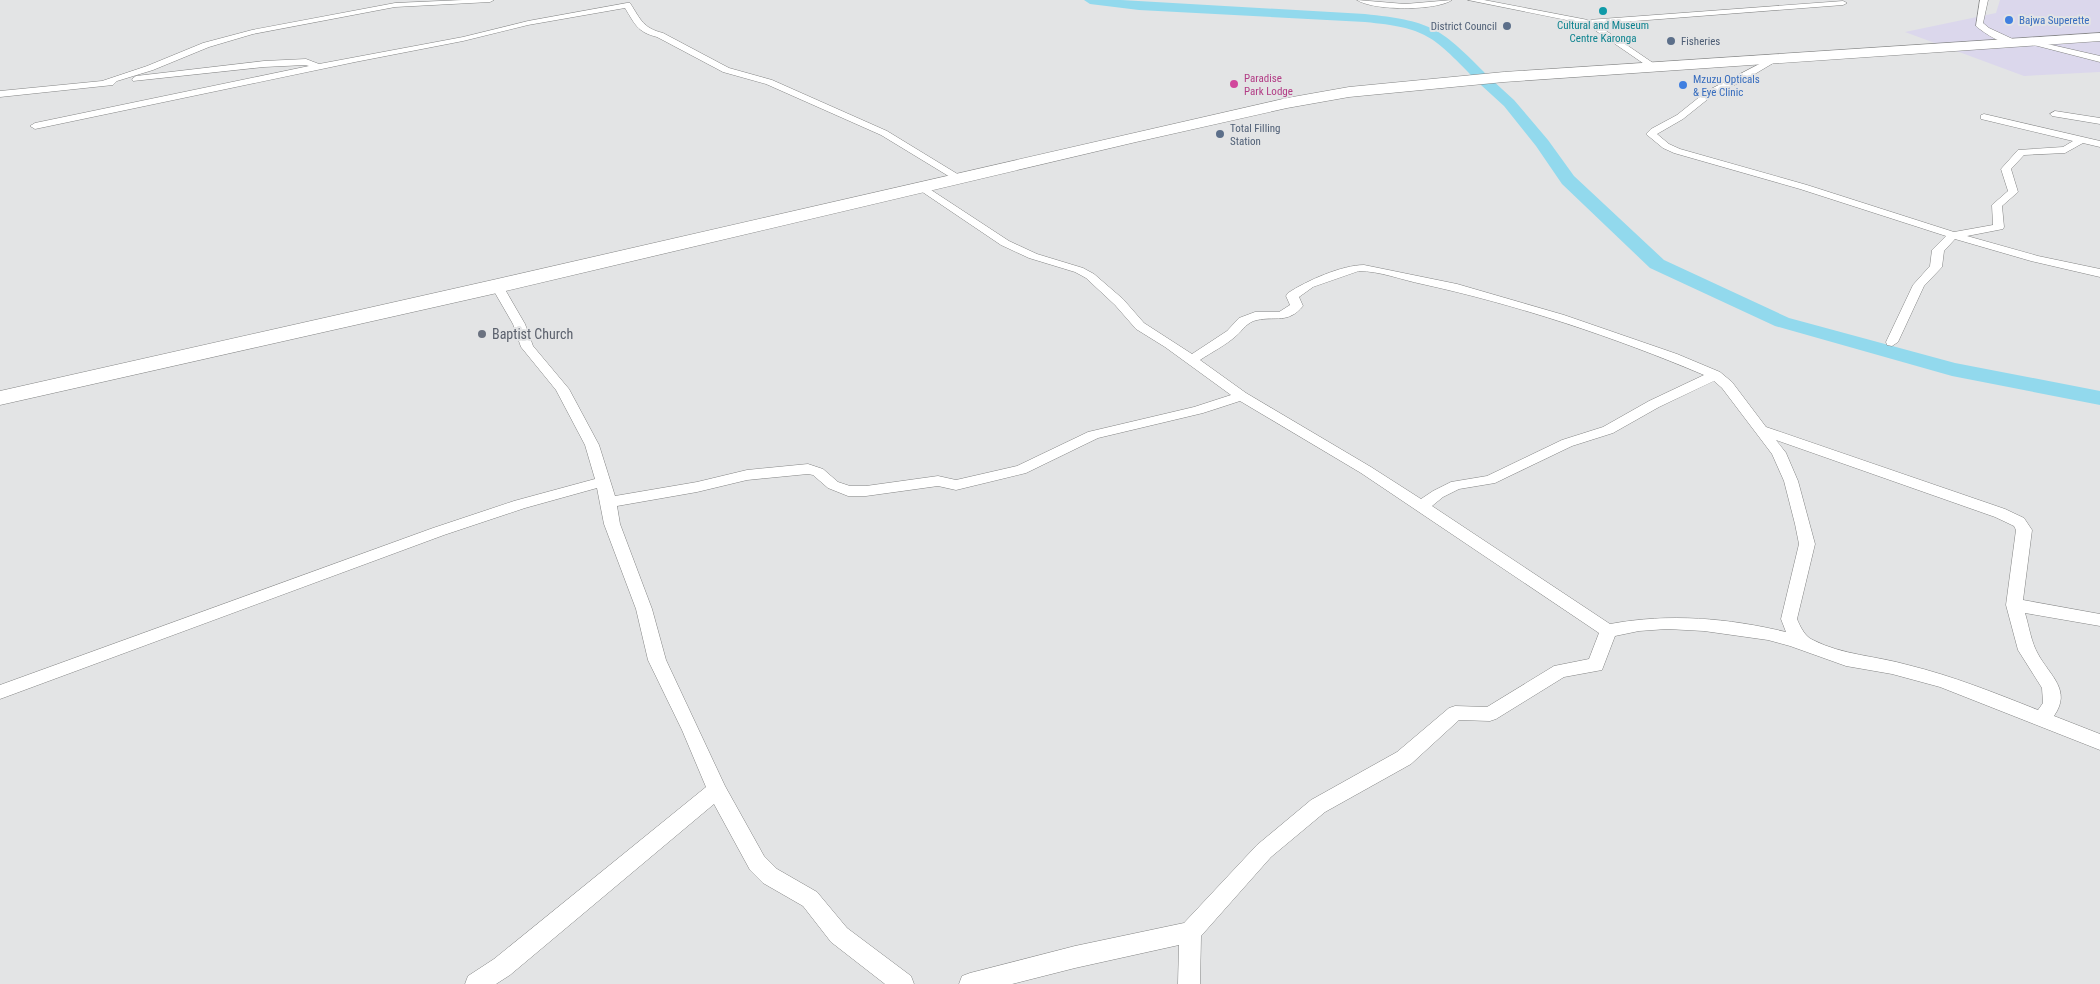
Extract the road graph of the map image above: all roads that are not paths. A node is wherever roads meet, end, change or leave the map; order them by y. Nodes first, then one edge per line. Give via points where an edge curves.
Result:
1 (490, 0) edge
2 (618, 0) edge
3 (1361, 0) edge
4 (1448, 0) edge
5 (1472, 0) edge
6 (1824, 0) edge
7 (1984, 0) edge
8 (1844, 2) edge
9 (627, 5) junction
10 (1588, 22) junction
11 (2100, 38) edge
12 (2033, 42) junction
13 (2014, 43) junction
14 (1776, 59) junction
15 (2100, 59) edge
16 (1653, 67) junction
17 (318, 68) junction
18 (103, 83) junction
19 (0, 94) edge
20 (2055, 114) dead end
21 (1984, 117) dead end
22 (2100, 121) edge
23 (35, 126) dead end
24 (2079, 141) junction
25 (2100, 144) edge
26 (959, 178) junction
27 (922, 187) junction
28 (1953, 235) junction
29 (2100, 273) edge
30 (497, 286) junction
31 (1892, 342) dead end
32 (1191, 360) junction
33 (1715, 375) junction
34 (1241, 396) junction
35 (0, 398) edge
36 (1762, 430) junction
37 (602, 482) junction
38 (609, 502) junction
39 (1421, 507) junction
40 (2014, 605) junction
41 (2100, 620) edge
42 (1608, 631) junction
43 (1805, 645) junction
44 (0, 692) edge
45 (2040, 719) junction
46 (2100, 742) edge
47 (717, 790) junction
48 (1190, 932) junction
49 (476, 984) edge
50 (902, 984) edge
51 (970, 984) edge
52 (1189, 984) edge

1 - 18 street via 395,5 260,31 206,45
2 - 9 street
3 - 4 street via 1416,7
5 - 10 street
6 - 8 street
7 - 13 street via 1979,24
8 - 10 street
9 - 17 street
9 - 26 street via 648,32 660,35 720,67 814,100 884,133
10 - 16 street
11 - 12 highway
12 - 13 highway
12 - 15 street
13 - 14 highway
14 - 16 highway
14 - 28 street via 1710,92 1680,117 1651,134 1677,151
16 - 26 highway via 1349,92 1287,103
17 - 18 street via 307,62 295,62
17 - 23 street
18 - 19 street
20 - 22 street
21 - 24 street
24 - 25 street
24 - 28 street via 2065,150 2021,152 2006,168 2013,192 1998,205 1999,227
26 - 27 highway
27 - 30 highway
27 - 32 street via 1005,243 1090,276 1140,326
28 - 29 street
28 - 31 street via 1938,250 1936,267 1919,285
30 - 35 highway
30 - 37 street via 519,324 527,347 562,389 586,433 601,470
32 - 33 street via 1231,334 1243,321 1255,316 1282,316 1297,306 1292,296 1309,284 1364,268 1521,306 1635,343
32 - 34 street
33 - 36 street via 1726,384
33 - 39 street via 1608,430 1567,443 1490,480 1456,485
34 - 38 street via 1198,410 1093,435 1021,470 956,485 938,480 848,491 808,469 747,475
34 - 39 street via 1366,470
36 - 40 street via 2019,522 2024,530
36 - 43 street via 1779,453 1791,481 1807,544 1789,619
37 - 38 street
37 - 44 street via 539,498 437,531
38 - 47 street via 612,524 644,609 657,660
39 - 42 street
40 - 41 street
40 - 45 street via 2028,651 2048,682 2051,693 2052,704
42 - 43 street via 1639,625 1704,625 1768,634
42 - 48 street via 1596,665 1560,671 1490,714 1455,713 1404,758 1318,806 1264,851
43 - 45 street via 1846,659 1929,676
45 - 46 street
47 - 49 street via 502,967
47 - 50 street via 757,863 770,876 810,899 839,935
48 - 51 street
48 - 52 street

